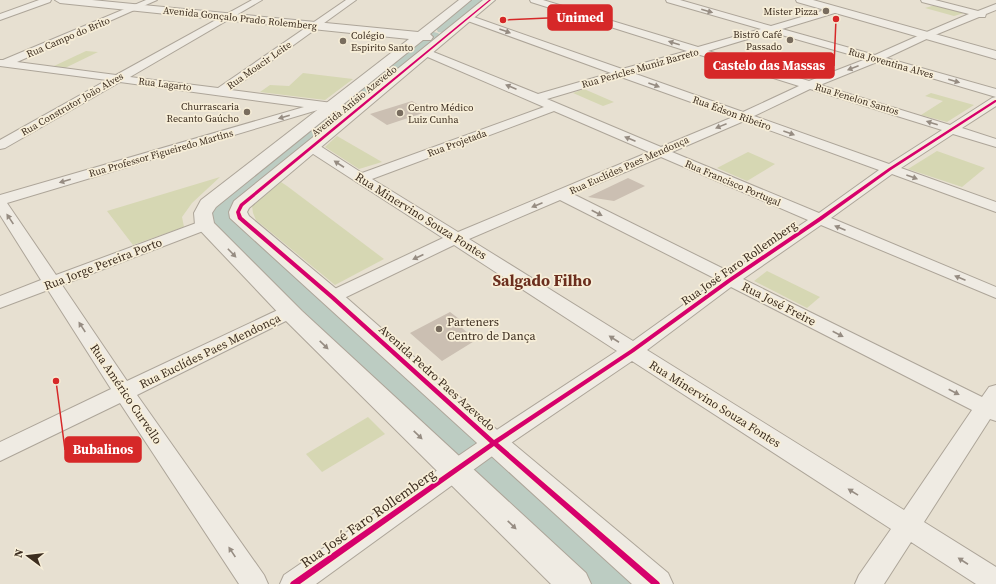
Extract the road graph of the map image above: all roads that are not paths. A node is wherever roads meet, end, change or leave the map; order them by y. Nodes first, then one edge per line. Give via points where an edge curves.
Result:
1 (47, 0) edge
2 (60, 0) edge
3 (125, 0) edge
4 (258, 0) edge
5 (352, 0) edge
6 (466, 0) edge
7 (490, 0) edge
8 (534, 0) edge
9 (670, 0) edge
10 (801, 0) edge
11 (818, 0) edge
12 (925, 0) edge
13 (144, 4) edge
14 (996, 7) edge
15 (835, 10) junction
16 (232, 14) junction
17 (980, 14) junction
18 (0, 17) edge
19 (468, 18) junction
20 (996, 18) edge
21 (319, 23) junction
22 (772, 29) junction
23 (424, 33) junction
24 (930, 35) junction
25 (442, 39) junction
26 (996, 50) edge
27 (699, 51) junction
28 (427, 53) junction
29 (996, 55) edge
30 (876, 59) junction
31 (2, 64) edge
32 (623, 74) junction
33 (117, 78) junction
34 (810, 85) junction
35 (222, 91) junction
36 (996, 93) edge
37 (537, 98) junction
38 (996, 102) edge
39 (554, 107) junction
40 (339, 108) junction
41 (743, 117) junction
42 (952, 129) junction
43 (996, 143) edge
44 (0, 145) edge
45 (312, 147) junction
46 (660, 152) junction
47 (890, 169) junction
48 (361, 178) junction
49 (562, 195) junction
50 (0, 202) edge
51 (996, 207) edge
52 (240, 218) joint
53 (820, 219) junction
54 (205, 225) junction
55 (457, 238) junction
56 (730, 280) junction
57 (53, 283) junction
58 (996, 293) edge
59 (332, 297) junction
60 (0, 302) edge
61 (289, 312) junction
62 (632, 351) junction
63 (124, 393) junction
64 (993, 404) edge
65 (0, 452) edge
66 (475, 457) junction
67 (908, 526) junction
68 (996, 582) edge
69 (254, 584) edge
70 (294, 584) edge
71 (574, 584) edge
72 (656, 584) edge
73 (869, 584) edge

1 - 18 street
2 - 13 street, Avenida Gonçalo Prado Rolemberg
3 - 13 street, Avenida Gonçalo Prado Rolemberg
4 - 16 street, Rua Construtor João Alves
5 - 21 street, Rua Moacir Leite
6 - 23 street, Avenida Anísio Azevedo
7 - 19 street, Avenida Anísio Azevedo
27 -> 8 street, Rua Fenelon Santos
9 -> 22 street, Rua Joventina Alves
10 - 15 street
11 - 24 street
12 - 17 street
13 - 16 street, Avenida Gonçalo Prado Rolemberg
13 - 31 street, Rua Campo do Brito
14 - 17 street, Rua Euclídes Paes Mendonça
15 - 22 street, Rua Pericles Muniz Barreto
15 - 24 street
16 - 21 street, Avenida Gonçalo Prado Rolemberg
16 - 33 street, Rua Construtor João Alves
17 - 20 street
17 - 24 street, Rua Euclídes Paes Mendonça
19 - 25 street, Avenida Anísio Azevedo
19 -> 32 street, Rua Édson Ribeiro
21 - 23 street, Avenida Gonçalo Prado Rolemberg
21 - 35 street, Rua Moacir Leite
22 - 27 street, Rua Pericles Muniz Barreto
22 - 30 street, Rua Joventina Alves
23 - 25 street, Avenida Gonçalo Prado Rolemberg
23 - 40 street, Avenida Anísio Azevedo
24 - 26 street
24 - 29 street
24 - 30 street, Rua Euclídes Paes Mendonça
25 - 28 street, Avenida Anísio Azevedo
27 - 32 street, Rua Pericles Muniz Barreto
27 - 34 street, Rua Fenelon Santos
37 -> 28 street, Rua Francisco Portugal
28 - 40 street, Avenida Anísio Azevedo
30 -> 34 street, Rua Euclídes Paes Mendonça
30 -> 36 street, Rua Joventina Alves
31 - 33 street, Rua Lagarto
32 - 37 street, Rua Pericles Muniz Barreto
32 -> 41 street, Rua Édson Ribeiro
33 - 35 street, Rua Lagarto
33 - 44 street, Rua Construtor João Alves
34 - 41 street, Rua Euclídes Paes Mendonça
42 -> 34 street, Rua Fenelon Santos
35 - 40 street, Rua Lagarto
37 - 39 street, Rua Francisco Portugal
38 - 42 street, Rua José Faro Rollemberg
46 -> 39 street, Rua Francisco Portugal
39 - 48 street, Rua Projetada
40 - 45 street, Avenida Anísio Azevedo
40 -> 50 street, Rua Professor Figueiredo Martins
40 - 54 street, Avenida Anísio Azevedo via 208,204 203,213
41 -> 46 street, Rua Euclídes Paes Mendonça
41 -> 47 street, Rua Édson Ribeiro
42 - 43 street, Rua Fenelon Santos
42 - 47 street, Rua José Faro Rollemberg
48 -> 45 street, Rua Minervino Souza Fontes
45 - 52 street, Avenida Anísio Azevedo via 241,205 238,212
46 - 49 street, Rua Euclídes Paes Mendonça
46 - 53 street, Rua Francisco Portugal
47 -> 51 street, Rua Édson Ribeiro
47 - 53 street, Rua José Faro Rollemberg
48 - 55 street, Rua Minervino Souza Fontes
49 -> 55 street, Rua Euclídes Paes Mendonça
49 -> 56 street, Rua José Freire
57 -> 50 street, Rua Américo Curvello
52 - 59 street, Avenida Pedro Paes Azevedo
53 - 56 street, Rua José Faro Rollemberg
58 -> 53 street, Rua Francisco Portugal
54 - 57 street, Rua Jorge Pereira Porto
54 -> 61 street, Avenida Pedro Paes Azevedo
55 -> 59 street, Rua Euclídes Paes Mendonça
62 -> 55 street, Rua Minervino Souza Fontes
56 - 62 street, Rua José Faro Rollemberg
56 -> 64 street, Rua José Freire
57 - 60 street, Rua Jorge Pereira Porto
63 -> 57 street, Rua Américo Curvello
59 - 66 street, Avenida Pedro Paes Azevedo
61 - 63 street, Rua Euclídes Paes Mendonça
61 -> 66 street, Avenida Pedro Paes Azevedo
62 - 66 street, Rua José Faro Rollemberg
67 -> 62 street, Rua Minervino Souza Fontes
63 - 65 street, Rua Euclídes Paes Mendonça
69 -> 63 street, Rua Américo Curvello
64 - 67 street
66 - 70 street, Rua José Faro Rollemberg
66 -> 71 street, Avenida Pedro Paes Azevedo
66 - 72 street, Avenida Pedro Paes Azevedo
68 -> 67 street, Rua Minervino Souza Fontes
67 - 73 street

